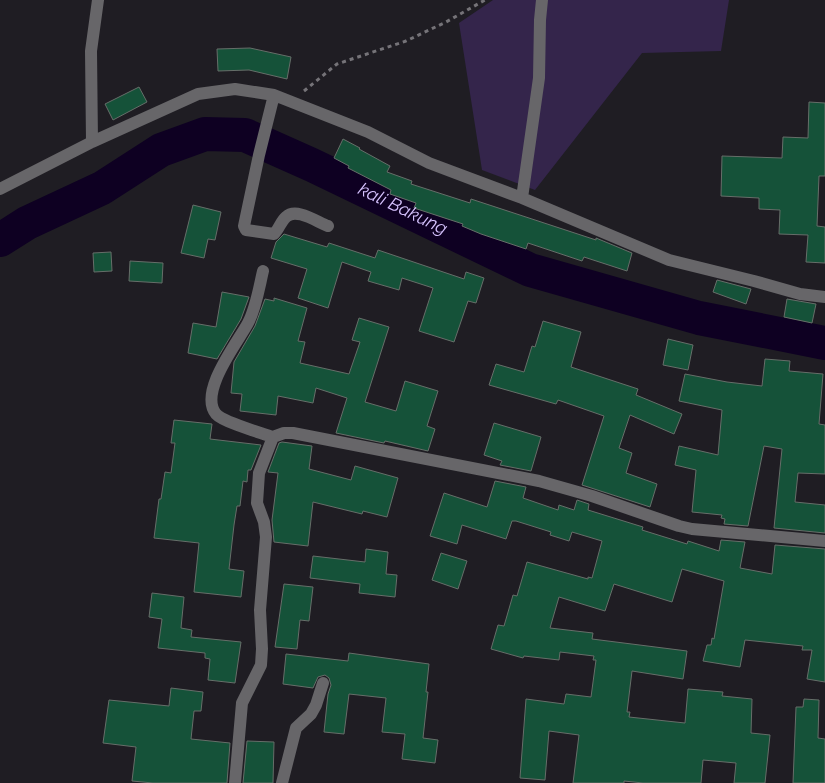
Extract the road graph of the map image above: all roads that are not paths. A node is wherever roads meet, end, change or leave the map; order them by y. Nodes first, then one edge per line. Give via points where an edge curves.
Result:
1 (98, 0) edge
2 (542, 0) edge
3 (274, 95) junction
4 (92, 142) junction
5 (0, 189) edge
6 (522, 198) junction
7 (328, 226) dead end
8 (263, 271) dead end
9 (825, 297) edge
10 (273, 437) junction
11 (825, 541) edge
12 (323, 683) dead end
13 (235, 783) edge
14 (282, 783) edge

1 - 4 street via 91,51
2 - 6 street via 539,78
3 - 4 street via 236,89 198,94
3 - 6 street via 368,132 429,163
3 - 7 street via 244,226 246,230 274,234 285,218 293,213
4 - 5 street
6 - 9 street via 668,260 800,294
8 - 10 street via 248,322 217,374 211,402 216,414 225,420
10 - 11 street via 292,433 538,481 692,529
10 - 13 street via 259,473 257,490 257,504 266,537 260,610 261,665 242,703
12 - 14 street via 316,705 296,728

